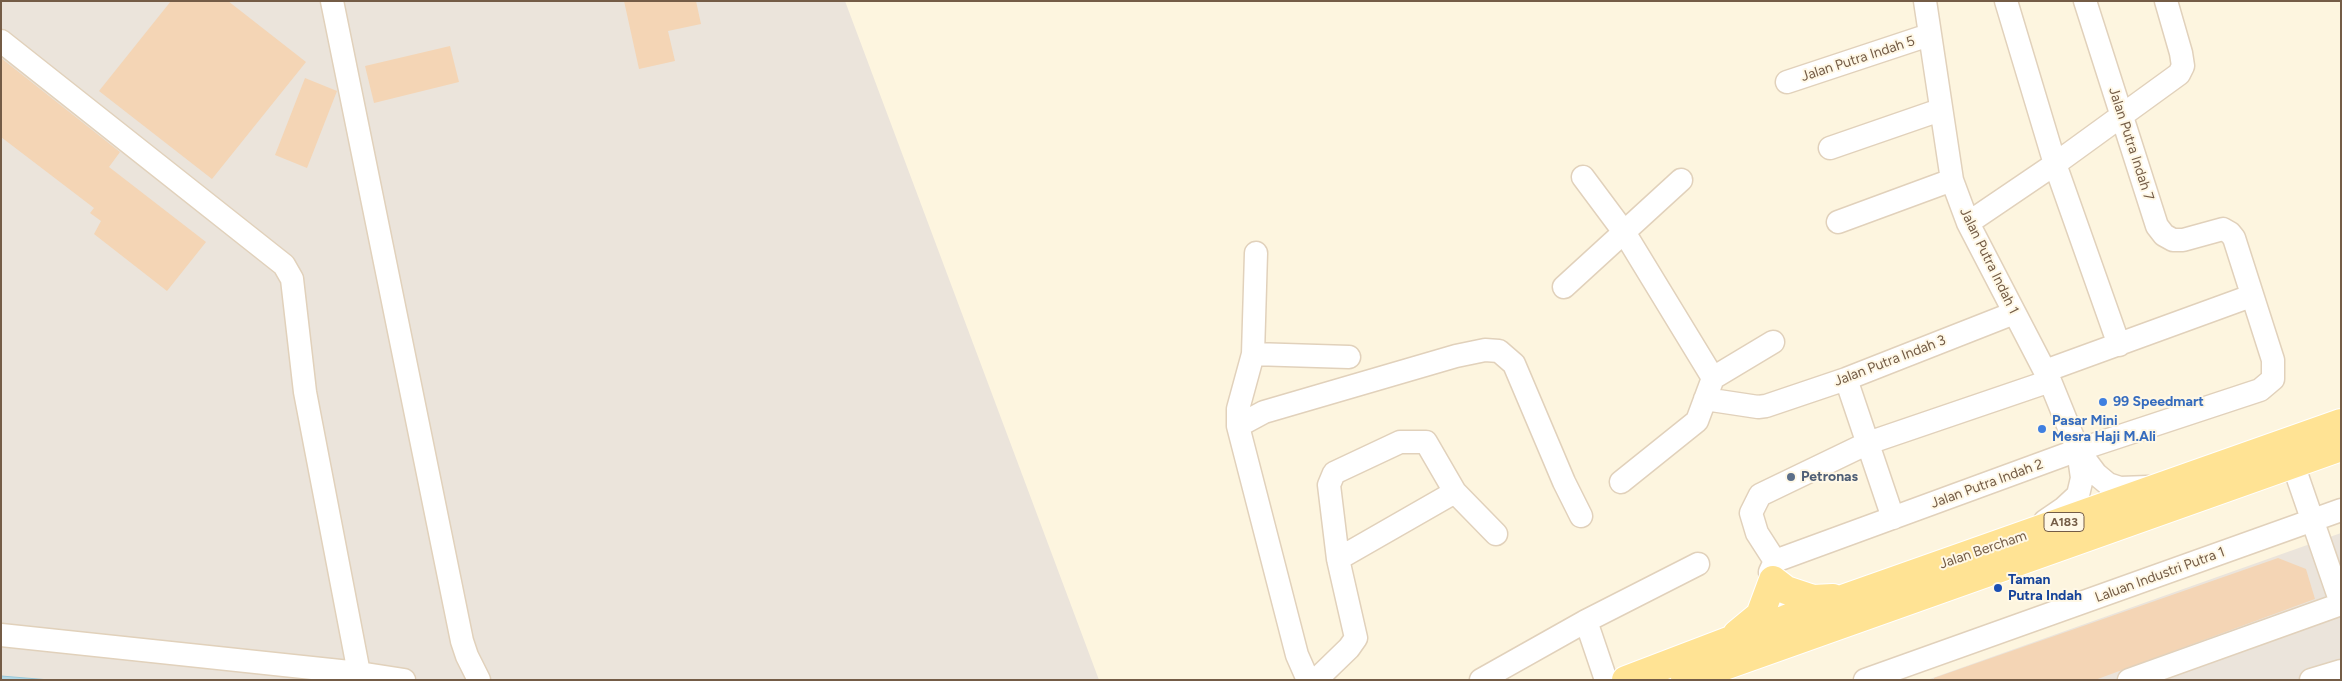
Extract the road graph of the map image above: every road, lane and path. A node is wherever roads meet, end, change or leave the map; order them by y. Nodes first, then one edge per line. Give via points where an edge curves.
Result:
1 (332, 1) edge
2 (1924, 1) edge
3 (2006, 1) edge
4 (2085, 1) edge
5 (2166, 1) edge
6 (1929, 35) junction
7 (1, 40) edge
8 (1788, 82) dead end
9 (1940, 110) junction
10 (2122, 116) junction
11 (1830, 148) dead end
12 (2055, 164) junction
13 (1583, 177) dead end
14 (1681, 180) dead end
15 (1952, 180) junction
16 (1838, 222) dead end
17 (1968, 223) junction
18 (1624, 232) junction
19 (1256, 253) dead end
20 (1564, 287) dead end
21 (2251, 296) junction
22 (2014, 313) junction
23 (1772, 342) dead end
24 (2119, 345) junction
25 (1253, 354) junction
26 (1349, 358) dead end
27 (2047, 376) junction
28 (1713, 378) junction
29 (1846, 379) junction
30 (1705, 399) junction
31 (2341, 424) edge
32 (1238, 426) junction
33 (1868, 443) junction
34 (2341, 447) edge
35 (2078, 450) junction
36 (2293, 464) junction
37 (1621, 482) dead end
38 (2161, 487) junction
39 (1455, 492) junction
40 (2341, 510) edge
41 (1581, 516) dead end
42 (1893, 518) junction
43 (2313, 520) junction
44 (1496, 534) dead end
45 (2018, 538) junction
46 (1338, 559) junction
47 (1698, 564) dead end
48 (1774, 571) junction
49 (2341, 604) edge
50 (1854, 608) junction
51 (1786, 619) junction
52 (1586, 621) junction
53 (1, 636) edge
54 (1727, 652) junction
55 (2341, 671) edge
56 (359, 673) junction
57 (404, 680) edge
58 (478, 680) edge
59 (1308, 680) edge
60 (1316, 680) edge
61 (1481, 680) edge
62 (1606, 680) edge
63 (1626, 680) edge
64 (1685, 680) edge
65 (1865, 680) edge
66 (2129, 680) edge
67 (2311, 680) edge

1 - 58 street via 462,641
2 - 6 street, Jalan Putra Indah 1
3 - 12 street
4 - 10 street, Jalan Putra Indah 7
5 - 10 street via 2183,66 2179,74
6 - 8 street, Jalan Putra Indah 5
6 - 9 street, Jalan Putra Indah 1
7 - 56 street via 284,265 292,278 306,392
9 - 11 street
9 - 15 street, Jalan Putra Indah 1
10 - 12 street
10 - 21 street, Jalan Putra Indah 7 via 2157,226 2173,240 2223,229 2234,238
12 - 17 street
12 - 24 street
13 - 18 street
14 - 18 street
15 - 16 street
15 - 17 street, Jalan Putra Indah 1
17 - 22 street, Jalan Putra Indah 1
18 - 20 street
18 - 28 street
19 - 25 street
21 - 24 street
21 - 35 street, Jalan Putra Indah 2 via 2273,360 2273,379 2260,390
22 - 27 street, Jalan Putra Indah 1
22 - 29 street, Jalan Putra Indah 3
23 - 28 street
24 - 27 street
25 - 26 street
25 - 32 street via 1238,409
27 - 33 street
27 - 35 street, Jalan Putra Indah 1
28 - 30 street
29 - 30 street, Jalan Putra Indah 3 via 1766,406
29 - 33 street
30 - 37 street via 1697,421
31 - 36 street via 2332,433 2301,446 2296,451
31 - 38 main road, Jalan Bercham / A183
32 - 41 street via 1264,412 1456,356 1499,350 1514,364
32 - 59 street via 1297,655
33 - 42 street
33 - 48 street via 1760,495 1751,513
34 - 36 main road, Jalan Bercham / A183
35 - 38 street, Jalan Putra Indah 1 via 2108,484 2120,488
35 - 42 street, Jalan Putra Indah 2
35 - 45 street, Jalan Putra Indah 1 via 2082,478 2078,495
36 - 38 street, Jalan Putra Indah 1 via 2283,460 2263,460 2178,490
36 - 43 street
36 - 50 main road, Jalan Bercham / A183
38 - 45 main road, Jalan Bercham / A183
39 - 44 street
39 - 46 street
39 - 46 street via 1426,442 1400,442 1334,473 1330,485
40 - 43 street, Laluan Industri Putra 1
42 - 48 street, Jalan Putra Indah 2
43 - 49 street
43 - 65 street, Laluan Industri Putra 1
45 - 50 main road, Jalan Bercham / A183
46 - 60 street via 1356,638
47 - 52 street
48 - 50 main road via 1786,590 1813,600
48 - 51 street
48 - 54 main road via 1760,615
49 - 66 street
50 - 51 main road via 1817,624
50 - 54 main road, Jalan Bercham / A183
51 - 54 main road, Jalan Bercham / A183
52 - 61 street
52 - 62 street
53 - 56 street
54 - 63 main road, Jalan Bercham / A183
54 - 64 main road, Jalan Bercham / A183
55 - 67 street
56 - 57 street

